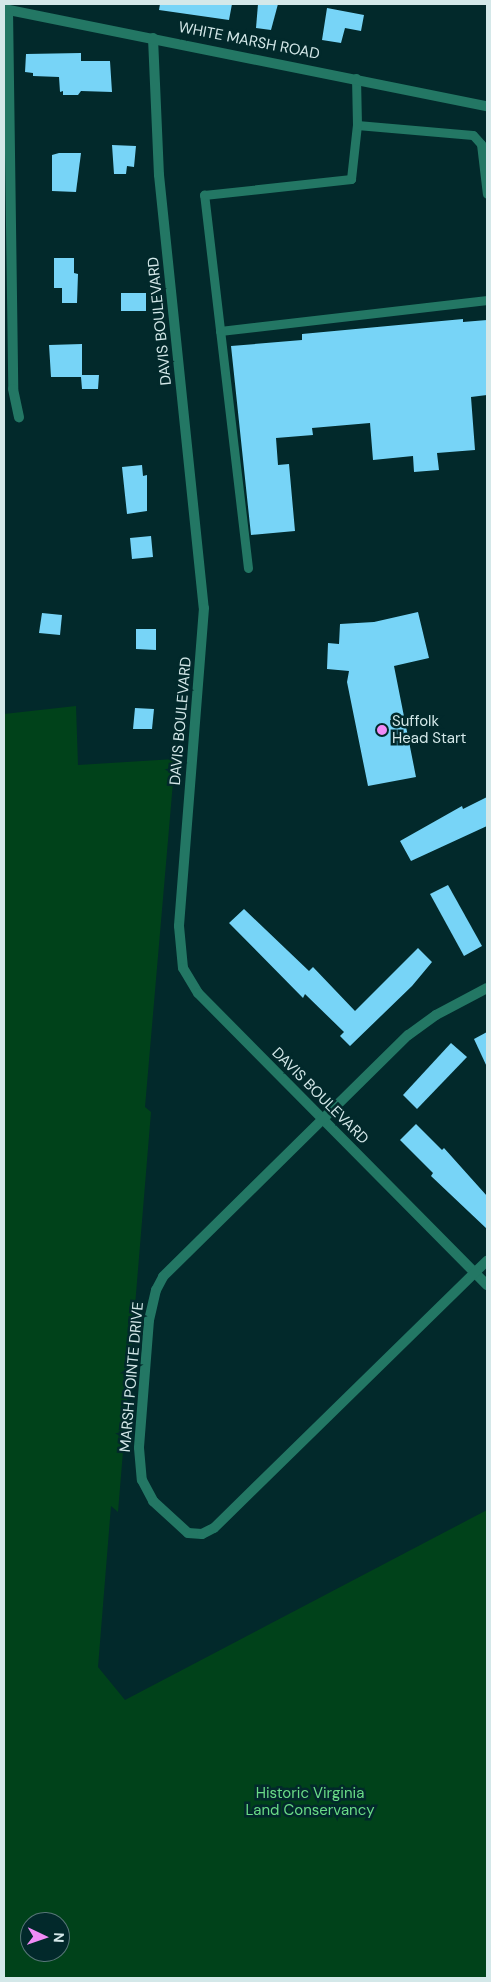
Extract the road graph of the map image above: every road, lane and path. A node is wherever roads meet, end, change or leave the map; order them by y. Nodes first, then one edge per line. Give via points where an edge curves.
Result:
1 (6, 9) edge
2 (153, 38) junction
3 (356, 78) junction
4 (487, 106) edge
5 (356, 125) junction
6 (487, 194) edge
7 (487, 300) edge
8 (220, 330) junction
9 (19, 417) dead end
10 (248, 568) dead end
11 (487, 988) edge
12 (322, 1120) junction
13 (487, 1261) edge
14 (475, 1272) junction
15 (487, 1285) edge

1 - 2 street, WHITE MARSH ROAD
1 - 9 street via 13,389
2 - 3 street, WHITE MARSH ROAD
2 - 12 street, DAVIS BOULEVARD via 159,175 204,608 179,926 180,955 190,982 198,993
3 - 4 street, WHITE MARSH ROAD
3 - 5 lane
5 - 6 lane via 473,134 481,144
5 - 8 lane via 351,178 204,195
7 - 8 lane
8 - 10 lane
11 - 12 street via 422,1024
12 - 14 street, DAVIS BOULEVARD
12 - 14 street, MARSH POINTE DRIVE via 173,1267 156,1290 149,1320 139,1459 146,1491 161,1510 188,1533 202,1534 214,1528
13 - 14 street
14 - 15 street, DAVIS BOULEVARD

